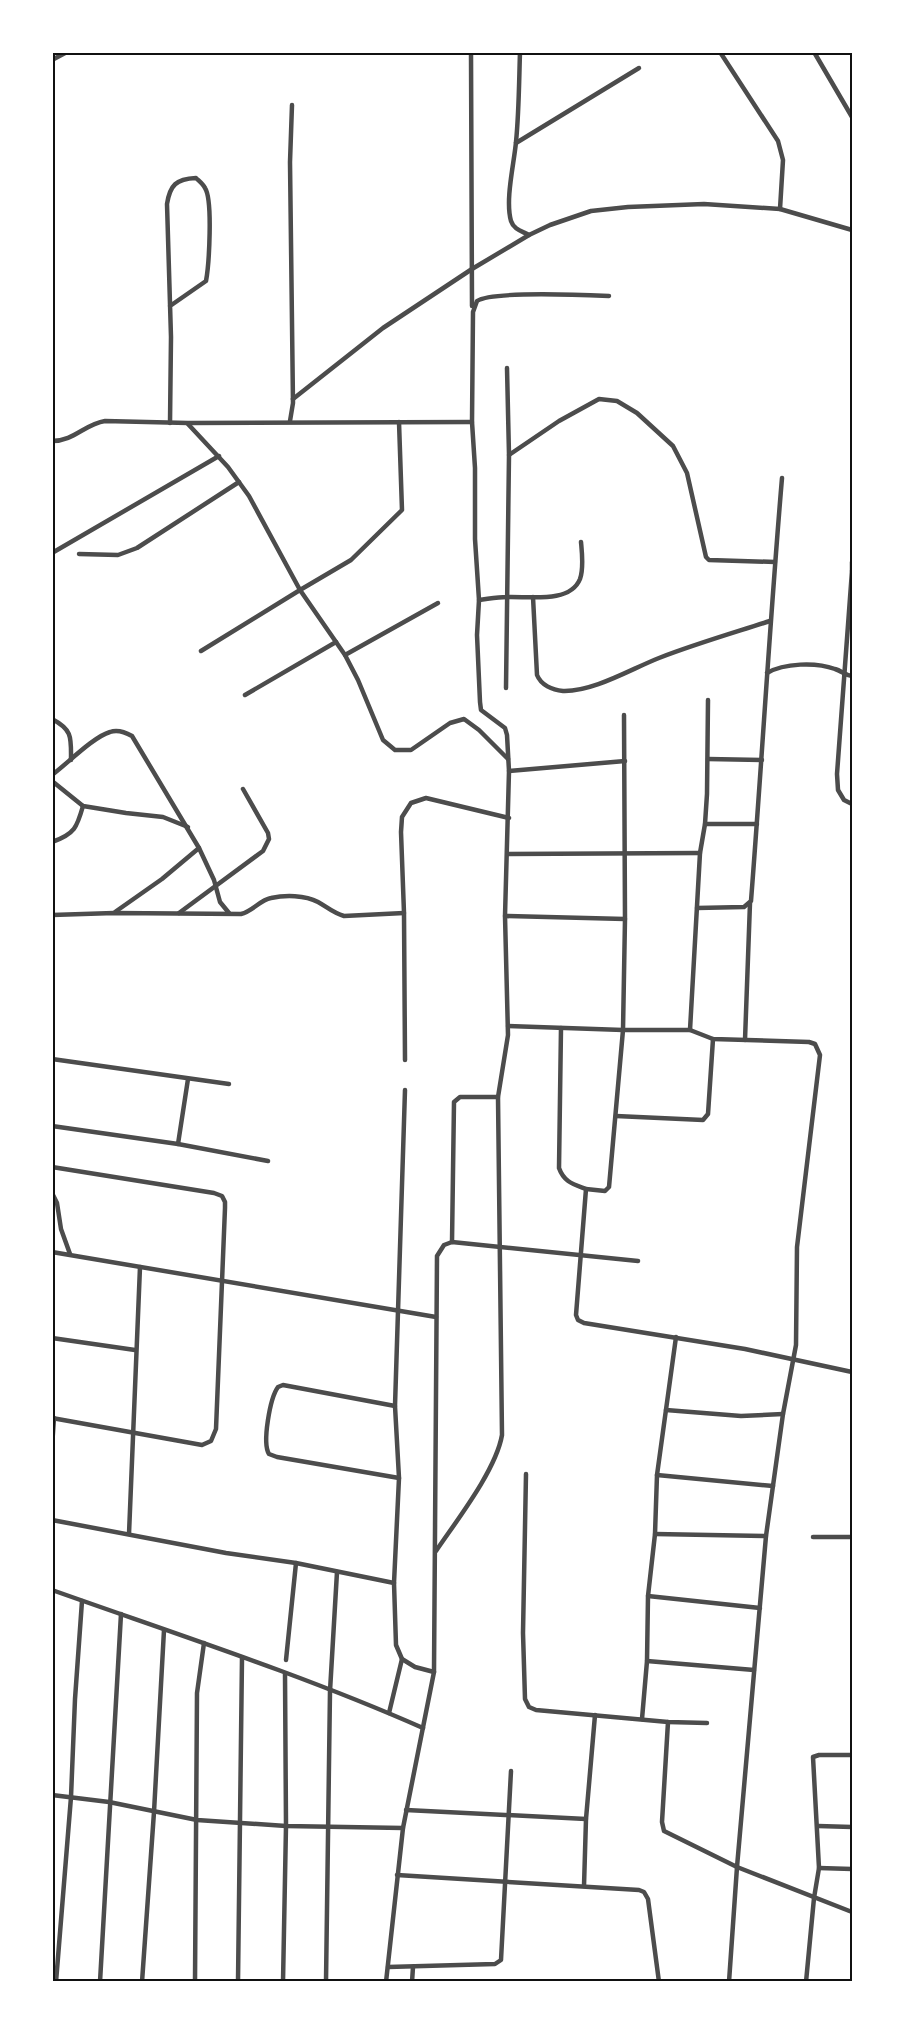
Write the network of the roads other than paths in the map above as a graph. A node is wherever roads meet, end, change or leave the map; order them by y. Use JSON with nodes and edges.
{"nodes":[{"id":1,"x":67,"y":52,"type":"edge"},
{"id":2,"x":471,"y":52,"type":"edge"},
{"id":3,"x":520,"y":52,"type":"edge"},
{"id":4,"x":720,"y":52,"type":"edge"},
{"id":5,"x":814,"y":52,"type":"edge"},
{"id":6,"x":52,"y":60,"type":"edge"},
{"id":7,"x":639,"y":68,"type":"dead end"},
{"id":8,"x":292,"y":105,"type":"dead end"},
{"id":9,"x":852,"y":117,"type":"edge"},
{"id":10,"x":516,"y":143,"type":"junction"},
{"id":11,"x":780,"y":209,"type":"junction"},
{"id":12,"x":852,"y":230,"type":"edge"},
{"id":13,"x":529,"y":235,"type":"junction"},
{"id":14,"x":472,"y":269,"type":"junction"},
{"id":15,"x":609,"y":296,"type":"dead end"},
{"id":16,"x":170,"y":306,"type":"junction"},
{"id":17,"x":472,"y":312,"type":"junction"},
{"id":18,"x":507,"y":368,"type":"dead end"},
{"id":19,"x":293,"y":399,"type":"junction"},
{"id":20,"x":290,"y":421,"type":"junction"},
{"id":21,"x":399,"y":422,"type":"junction"},
{"id":22,"x":472,"y":422,"type":"junction"},
{"id":23,"x":170,"y":423,"type":"junction"},
{"id":24,"x":188,"y":423,"type":"junction"},
{"id":25,"x":52,"y":441,"type":"edge"},
{"id":26,"x":509,"y":455,"type":"junction"},
{"id":27,"x":219,"y":456,"type":"junction"},
{"id":28,"x":782,"y":478,"type":"dead end"},
{"id":29,"x":239,"y":483,"type":"junction"},
{"id":30,"x":581,"y":542,"type":"dead end"},
{"id":31,"x":52,"y":553,"type":"edge"},
{"id":32,"x":79,"y":554,"type":"dead end"},
{"id":33,"x":775,"y":562,"type":"junction"},
{"id":34,"x":852,"y":562,"type":"edge"},
{"id":35,"x":852,"y":571,"type":"edge"},
{"id":36,"x":300,"y":590,"type":"junction"},
{"id":37,"x":508,"y":597,"type":"junction"},
{"id":38,"x":533,"y":597,"type":"junction"},
{"id":39,"x":479,"y":600,"type":"junction"},
{"id":40,"x":438,"y":603,"type":"dead end"},
{"id":41,"x":770,"y":621,"type":"junction"},
{"id":42,"x":336,"y":642,"type":"junction"},
{"id":43,"x":201,"y":651,"type":"dead end"},
{"id":44,"x":345,"y":655,"type":"junction"},
{"id":45,"x":767,"y":673,"type":"junction"},
{"id":46,"x":844,"y":675,"type":"junction"},
{"id":47,"x":852,"y":676,"type":"edge"},
{"id":48,"x":506,"y":688,"type":"dead end"},
{"id":49,"x":244,"y":695,"type":"dead end"},
{"id":50,"x":708,"y":700,"type":"dead end"},
{"id":51,"x":624,"y":715,"type":"dead end"},
{"id":52,"x":52,"y":719,"type":"edge"},
{"id":53,"x":508,"y":759,"type":"junction"},
{"id":54,"x":708,"y":759,"type":"junction"},
{"id":55,"x":71,"y":760,"type":"junction"},
{"id":56,"x":762,"y":760,"type":"junction"},
{"id":57,"x":626,"y":761,"type":"junction"},
{"id":58,"x":509,"y":771,"type":"junction"},
{"id":59,"x":52,"y":775,"type":"edge"},
{"id":60,"x":52,"y":781,"type":"edge"},
{"id":61,"x":243,"y":789,"type":"dead end"},
{"id":62,"x":852,"y":804,"type":"edge"},
{"id":63,"x":83,"y":806,"type":"junction"},
{"id":64,"x":508,"y":818,"type":"junction"},
{"id":65,"x":705,"y":824,"type":"junction"},
{"id":66,"x":757,"y":824,"type":"junction"},
{"id":67,"x":188,"y":827,"type":"junction"},
{"id":68,"x":52,"y":842,"type":"edge"},
{"id":69,"x":199,"y":848,"type":"junction"},
{"id":70,"x":508,"y":854,"type":"junction"},
{"id":71,"x":700,"y":854,"type":"junction"},
{"id":72,"x":625,"y":855,"type":"junction"},
{"id":73,"x":215,"y":887,"type":"junction"},
{"id":74,"x":750,"y":903,"type":"junction"},
{"id":75,"x":697,"y":908,"type":"junction"},
{"id":76,"x":114,"y":913,"type":"junction"},
{"id":77,"x":179,"y":913,"type":"junction"},
{"id":78,"x":404,"y":913,"type":"junction"},
{"id":79,"x":229,"y":914,"type":"junction"},
{"id":80,"x":52,"y":915,"type":"edge"},
{"id":81,"x":505,"y":916,"type":"junction"},
{"id":82,"x":625,"y":920,"type":"junction"},
{"id":83,"x":508,"y":1026,"type":"junction"},
{"id":84,"x":561,"y":1028,"type":"junction"},
{"id":85,"x":623,"y":1030,"type":"junction"},
{"id":86,"x":690,"y":1030,"type":"junction"},
{"id":87,"x":713,"y":1040,"type":"junction"},
{"id":88,"x":745,"y":1040,"type":"junction"},
{"id":89,"x":52,"y":1059,"type":"edge"},
{"id":90,"x":405,"y":1060,"type":"dead end"},
{"id":91,"x":188,"y":1079,"type":"junction"},
{"id":92,"x":229,"y":1084,"type":"dead end"},
{"id":93,"x":405,"y":1090,"type":"dead end"},
{"id":94,"x":498,"y":1097,"type":"junction"},
{"id":95,"x":616,"y":1116,"type":"junction"},
{"id":96,"x":52,"y":1126,"type":"edge"},
{"id":97,"x":178,"y":1144,"type":"junction"},
{"id":98,"x":268,"y":1161,"type":"dead end"},
{"id":99,"x":52,"y":1167,"type":"edge"},
{"id":100,"x":586,"y":1189,"type":"junction"},
{"id":101,"x":52,"y":1193,"type":"edge"},
{"id":102,"x":452,"y":1242,"type":"junction"},
{"id":103,"x":499,"y":1248,"type":"junction"},
{"id":104,"x":52,"y":1252,"type":"edge"},
{"id":105,"x":70,"y":1254,"type":"junction"},
{"id":106,"x":582,"y":1255,"type":"junction"},
{"id":107,"x":638,"y":1261,"type":"dead end"},
{"id":108,"x":140,"y":1267,"type":"junction"},
{"id":109,"x":223,"y":1280,"type":"junction"},
{"id":110,"x":398,"y":1310,"type":"junction"},
{"id":111,"x":436,"y":1317,"type":"junction"},
{"id":112,"x":676,"y":1337,"type":"junction"},
{"id":113,"x":52,"y":1338,"type":"edge"},
{"id":114,"x":135,"y":1350,"type":"junction"},
{"id":115,"x":793,"y":1359,"type":"junction"},
{"id":116,"x":852,"y":1372,"type":"edge"},
{"id":117,"x":395,"y":1406,"type":"junction"},
{"id":118,"x":666,"y":1410,"type":"junction"},
{"id":119,"x":783,"y":1414,"type":"junction"},
{"id":120,"x":53,"y":1418,"type":"edge"},
{"id":121,"x":132,"y":1433,"type":"junction"},
{"id":122,"x":52,"y":1446,"type":"edge"},
{"id":123,"x":526,"y":1474,"type":"dead end"},
{"id":124,"x":657,"y":1475,"type":"junction"},
{"id":125,"x":399,"y":1479,"type":"junction"},
{"id":126,"x":773,"y":1486,"type":"junction"},
{"id":127,"x":52,"y":1520,"type":"edge"},
{"id":128,"x":129,"y":1534,"type":"junction"},
{"id":129,"x":655,"y":1534,"type":"junction"},
{"id":130,"x":766,"y":1536,"type":"junction"},
{"id":131,"x":813,"y":1537,"type":"dead end"},
{"id":132,"x":852,"y":1537,"type":"edge"},
{"id":133,"x":436,"y":1551,"type":"junction"},
{"id":134,"x":296,"y":1563,"type":"junction"},
{"id":135,"x":337,"y":1572,"type":"junction"},
{"id":136,"x":394,"y":1583,"type":"junction"},
{"id":137,"x":52,"y":1590,"type":"edge"},
{"id":138,"x":648,"y":1596,"type":"junction"},
{"id":139,"x":82,"y":1601,"type":"junction"},
{"id":140,"x":760,"y":1608,"type":"junction"},
{"id":141,"x":121,"y":1614,"type":"junction"},
{"id":142,"x":164,"y":1629,"type":"junction"},
{"id":143,"x":204,"y":1643,"type":"junction"},
{"id":144,"x":242,"y":1658,"type":"junction"},
{"id":145,"x":402,"y":1659,"type":"junction"},
{"id":146,"x":286,"y":1660,"type":"dead end"},
{"id":147,"x":647,"y":1661,"type":"junction"},
{"id":148,"x":754,"y":1670,"type":"junction"},
{"id":149,"x":434,"y":1672,"type":"junction"},
{"id":150,"x":285,"y":1674,"type":"junction"},
{"id":151,"x":330,"y":1691,"type":"junction"},
{"id":152,"x":388,"y":1713,"type":"junction"},
{"id":153,"x":595,"y":1715,"type":"junction"},
{"id":154,"x":642,"y":1719,"type":"junction"},
{"id":155,"x":668,"y":1722,"type":"junction"},
{"id":156,"x":707,"y":1723,"type":"dead end"},
{"id":157,"x":423,"y":1728,"type":"junction"},
{"id":158,"x":852,"y":1755,"type":"edge"},
{"id":159,"x":511,"y":1770,"type":"dead end"},
{"id":160,"x":52,"y":1796,"type":"edge"},
{"id":161,"x":71,"y":1797,"type":"junction"},
{"id":162,"x":109,"y":1802,"type":"junction"},
{"id":163,"x":406,"y":1810,"type":"junction"},
{"id":164,"x":154,"y":1812,"type":"junction"},
{"id":165,"x":509,"y":1815,"type":"junction"},
{"id":166,"x":586,"y":1819,"type":"junction"},
{"id":167,"x":197,"y":1820,"type":"junction"},
{"id":168,"x":240,"y":1823,"type":"junction"},
{"id":169,"x":286,"y":1826,"type":"junction"},
{"id":170,"x":818,"y":1826,"type":"junction"},
{"id":171,"x":328,"y":1827,"type":"junction"},
{"id":172,"x":852,"y":1827,"type":"edge"},
{"id":173,"x":403,"y":1828,"type":"junction"},
{"id":174,"x":737,"y":1867,"type":"junction"},
{"id":175,"x":819,"y":1868,"type":"junction"},
{"id":176,"x":852,"y":1869,"type":"edge"},
{"id":177,"x":397,"y":1875,"type":"junction"},
{"id":178,"x":506,"y":1883,"type":"junction"},
{"id":179,"x":584,"y":1886,"type":"junction"},
{"id":180,"x":814,"y":1898,"type":"junction"},
{"id":181,"x":852,"y":1912,"type":"edge"},
{"id":182,"x":388,"y":1967,"type":"junction"},
{"id":183,"x":413,"y":1967,"type":"junction"},
{"id":184,"x":56,"y":1982,"type":"edge"},
{"id":185,"x":99,"y":1982,"type":"edge"},
{"id":186,"x":142,"y":1982,"type":"edge"},
{"id":187,"x":195,"y":1982,"type":"edge"},
{"id":188,"x":238,"y":1982,"type":"edge"},
{"id":189,"x":283,"y":1982,"type":"edge"},
{"id":190,"x":326,"y":1982,"type":"edge"},
{"id":191,"x":386,"y":1982,"type":"edge"},
{"id":192,"x":412,"y":1982,"type":"edge"},
{"id":193,"x":659,"y":1982,"type":"edge"},
{"id":194,"x":729,"y":1982,"type":"edge"},
{"id":195,"x":806,"y":1982,"type":"edge"}],
"edges":[{"from":1,"to":6,"type":"street"},
{"from":2,"to":14,"type":"street"},
{"from":3,"to":10,"type":"street"},
{"from":4,"to":11,"type":"street"},
{"from":5,"to":9,"type":"street"},
{"from":7,"to":10,"type":"street"},
{"from":8,"to":19,"type":"street"},
{"from":10,"to":13,"type":"street"},
{"from":11,"to":12,"type":"street"},
{"from":11,"to":13,"type":"street"},
{"from":13,"to":14,"type":"street"},
{"from":14,"to":17,"type":"street"},
{"from":14,"to":19,"type":"street"},
{"from":15,"to":17,"type":"street"},
{"from":16,"to":16,"type":"street"},
{"from":16,"to":23,"type":"street"},
{"from":17,"to":22,"type":"street"},
{"from":18,"to":26,"type":"street"},
{"from":19,"to":20,"type":"street"},
{"from":20,"to":21,"type":"street"},
{"from":20,"to":24,"type":"street"},
{"from":21,"to":22,"type":"street"},
{"from":21,"to":36,"type":"street"},
{"from":22,"to":39,"type":"street"},
{"from":23,"to":24,"type":"street"},
{"from":23,"to":25,"type":"street"},
{"from":24,"to":27,"type":"street"},
{"from":26,"to":33,"type":"street"},
{"from":26,"to":37,"type":"street"},
{"from":27,"to":29,"type":"street"},
{"from":27,"to":31,"type":"street"},
{"from":28,"to":33,"type":"street"},
{"from":29,"to":32,"type":"street"},
{"from":29,"to":36,"type":"street"},
{"from":30,"to":38,"type":"street"},
{"from":33,"to":41,"type":"street"},
{"from":34,"to":35,"type":"street"},
{"from":35,"to":46,"type":"street"},
{"from":36,"to":42,"type":"street"},
{"from":36,"to":43,"type":"street"},
{"from":37,"to":38,"type":"street"},
{"from":37,"to":39,"type":"street"},
{"from":37,"to":48,"type":"street"},
{"from":38,"to":41,"type":"street"},
{"from":39,"to":53,"type":"street"},
{"from":40,"to":44,"type":"street"},
{"from":41,"to":45,"type":"street"},
{"from":42,"to":44,"type":"street"},
{"from":42,"to":49,"type":"street"},
{"from":44,"to":53,"type":"street"},
{"from":45,"to":46,"type":"street"},
{"from":45,"to":56,"type":"street"},
{"from":46,"to":47,"type":"street"},
{"from":46,"to":62,"type":"street"},
{"from":50,"to":54,"type":"street"},
{"from":51,"to":57,"type":"street"},
{"from":52,"to":55,"type":"street"},
{"from":53,"to":58,"type":"street"},
{"from":54,"to":56,"type":"street"},
{"from":54,"to":65,"type":"street"},
{"from":55,"to":59,"type":"street"},
{"from":55,"to":67,"type":"street"},
{"from":56,"to":66,"type":"street"},
{"from":57,"to":58,"type":"street"},
{"from":57,"to":72,"type":"street"},
{"from":58,"to":64,"type":"street"},
{"from":60,"to":63,"type":"street"},
{"from":61,"to":73,"type":"street"},
{"from":63,"to":67,"type":"street"},
{"from":63,"to":68,"type":"street"},
{"from":64,"to":70,"type":"street"},
{"from":64,"to":78,"type":"street"},
{"from":65,"to":66,"type":"street"},
{"from":65,"to":71,"type":"street"},
{"from":66,"to":74,"type":"street"},
{"from":67,"to":69,"type":"street"},
{"from":69,"to":73,"type":"street"},
{"from":69,"to":76,"type":"street"},
{"from":70,"to":72,"type":"street"},
{"from":70,"to":81,"type":"street"},
{"from":71,"to":72,"type":"street"},
{"from":71,"to":75,"type":"street"},
{"from":72,"to":82,"type":"street"},
{"from":73,"to":77,"type":"street"},
{"from":73,"to":79,"type":"street"},
{"from":74,"to":75,"type":"street"},
{"from":74,"to":88,"type":"street"},
{"from":75,"to":86,"type":"street"},
{"from":76,"to":77,"type":"street"},
{"from":76,"to":80,"type":"street"},
{"from":77,"to":79,"type":"street"},
{"from":78,"to":79,"type":"street"},
{"from":78,"to":90,"type":"street"},
{"from":81,"to":82,"type":"street"},
{"from":81,"to":83,"type":"street"},
{"from":82,"to":85,"type":"street"},
{"from":83,"to":84,"type":"street"},
{"from":83,"to":94,"type":"street"},
{"from":84,"to":85,"type":"street"},
{"from":84,"to":100,"type":"street"},
{"from":85,"to":86,"type":"street"},
{"from":85,"to":95,"type":"street"},
{"from":86,"to":87,"type":"street"},
{"from":87,"to":88,"type":"street"},
{"from":87,"to":95,"type":"street"},
{"from":88,"to":115,"type":"street"},
{"from":89,"to":91,"type":"street"},
{"from":91,"to":92,"type":"street"},
{"from":91,"to":97,"type":"street"},
{"from":93,"to":110,"type":"street"},
{"from":94,"to":102,"type":"street"},
{"from":94,"to":103,"type":"street"},
{"from":95,"to":100,"type":"street"},
{"from":96,"to":97,"type":"street"},
{"from":97,"to":98,"type":"street"},
{"from":99,"to":109,"type":"street"},
{"from":100,"to":106,"type":"street"},
{"from":101,"to":105,"type":"street"},
{"from":102,"to":103,"type":"street"},
{"from":102,"to":111,"type":"street"},
{"from":103,"to":106,"type":"street"},
{"from":103,"to":133,"type":"street"},
{"from":104,"to":105,"type":"street"},
{"from":105,"to":108,"type":"street"},
{"from":106,"to":107,"type":"street"},
{"from":106,"to":112,"type":"street"},
{"from":108,"to":109,"type":"street"},
{"from":108,"to":114,"type":"street"},
{"from":109,"to":110,"type":"street"},
{"from":109,"to":121,"type":"street"},
{"from":110,"to":111,"type":"street"},
{"from":110,"to":117,"type":"street"},
{"from":111,"to":133,"type":"street"},
{"from":112,"to":115,"type":"street"},
{"from":112,"to":118,"type":"street"},
{"from":113,"to":114,"type":"street"},
{"from":114,"to":121,"type":"street"},
{"from":115,"to":116,"type":"street"},
{"from":115,"to":119,"type":"street"},
{"from":117,"to":125,"type":"street"},
{"from":117,"to":125,"type":"street"},
{"from":118,"to":119,"type":"street"},
{"from":118,"to":124,"type":"street"},
{"from":119,"to":126,"type":"street"},
{"from":120,"to":121,"type":"street"},
{"from":120,"to":122,"type":"street"},
{"from":121,"to":128,"type":"street"},
{"from":123,"to":153,"type":"street"},
{"from":124,"to":126,"type":"street"},
{"from":124,"to":129,"type":"street"},
{"from":125,"to":136,"type":"street"},
{"from":126,"to":130,"type":"street"},
{"from":127,"to":128,"type":"street"},
{"from":128,"to":134,"type":"street"},
{"from":129,"to":130,"type":"street"},
{"from":129,"to":138,"type":"street"},
{"from":130,"to":140,"type":"street"},
{"from":131,"to":132,"type":"street"},
{"from":133,"to":149,"type":"street"},
{"from":134,"to":135,"type":"street"},
{"from":134,"to":146,"type":"street"},
{"from":135,"to":136,"type":"street"},
{"from":135,"to":151,"type":"street"},
{"from":136,"to":145,"type":"street"},
{"from":137,"to":139,"type":"street"},
{"from":138,"to":140,"type":"street"},
{"from":138,"to":147,"type":"street"},
{"from":139,"to":141,"type":"street"},
{"from":139,"to":161,"type":"street"},
{"from":140,"to":148,"type":"street"},
{"from":141,"to":142,"type":"street"},
{"from":141,"to":162,"type":"street"},
{"from":142,"to":143,"type":"street"},
{"from":142,"to":164,"type":"street"},
{"from":143,"to":144,"type":"street"},
{"from":143,"to":167,"type":"street"},
{"from":144,"to":150,"type":"street"},
{"from":144,"to":168,"type":"street"},
{"from":145,"to":149,"type":"street"},
{"from":145,"to":152,"type":"street"},
{"from":147,"to":148,"type":"street"},
{"from":147,"to":154,"type":"street"},
{"from":148,"to":174,"type":"street"},
{"from":149,"to":157,"type":"street"},
{"from":150,"to":151,"type":"street"},
{"from":150,"to":169,"type":"street"},
{"from":151,"to":152,"type":"street"},
{"from":151,"to":171,"type":"street"},
{"from":152,"to":157,"type":"street"},
{"from":153,"to":154,"type":"street"},
{"from":153,"to":166,"type":"street"},
{"from":154,"to":155,"type":"street"},
{"from":155,"to":156,"type":"street"},
{"from":155,"to":174,"type":"street"},
{"from":157,"to":163,"type":"street"},
{"from":158,"to":170,"type":"street"},
{"from":159,"to":165,"type":"street"},
{"from":160,"to":161,"type":"street"},
{"from":161,"to":162,"type":"street"},
{"from":161,"to":184,"type":"street"},
{"from":162,"to":164,"type":"street"},
{"from":162,"to":185,"type":"street"},
{"from":163,"to":165,"type":"street"},
{"from":163,"to":173,"type":"street"},
{"from":164,"to":167,"type":"street"},
{"from":164,"to":186,"type":"street"},
{"from":165,"to":166,"type":"street"},
{"from":165,"to":178,"type":"street"},
{"from":166,"to":179,"type":"street"},
{"from":167,"to":168,"type":"street"},
{"from":167,"to":187,"type":"street"},
{"from":168,"to":169,"type":"street"},
{"from":168,"to":188,"type":"street"},
{"from":169,"to":171,"type":"street"},
{"from":169,"to":189,"type":"street"},
{"from":170,"to":172,"type":"street"},
{"from":170,"to":175,"type":"street"},
{"from":171,"to":173,"type":"street"},
{"from":171,"to":190,"type":"street"},
{"from":173,"to":177,"type":"street"},
{"from":174,"to":180,"type":"street"},
{"from":174,"to":194,"type":"street"},
{"from":175,"to":176,"type":"street"},
{"from":175,"to":180,"type":"street"},
{"from":177,"to":178,"type":"street"},
{"from":177,"to":182,"type":"street"},
{"from":178,"to":179,"type":"street"},
{"from":178,"to":183,"type":"street"},
{"from":179,"to":193,"type":"street"},
{"from":180,"to":181,"type":"street"},
{"from":180,"to":195,"type":"street"},
{"from":182,"to":183,"type":"street"},
{"from":182,"to":191,"type":"street"},
{"from":183,"to":192,"type":"street"}]}
